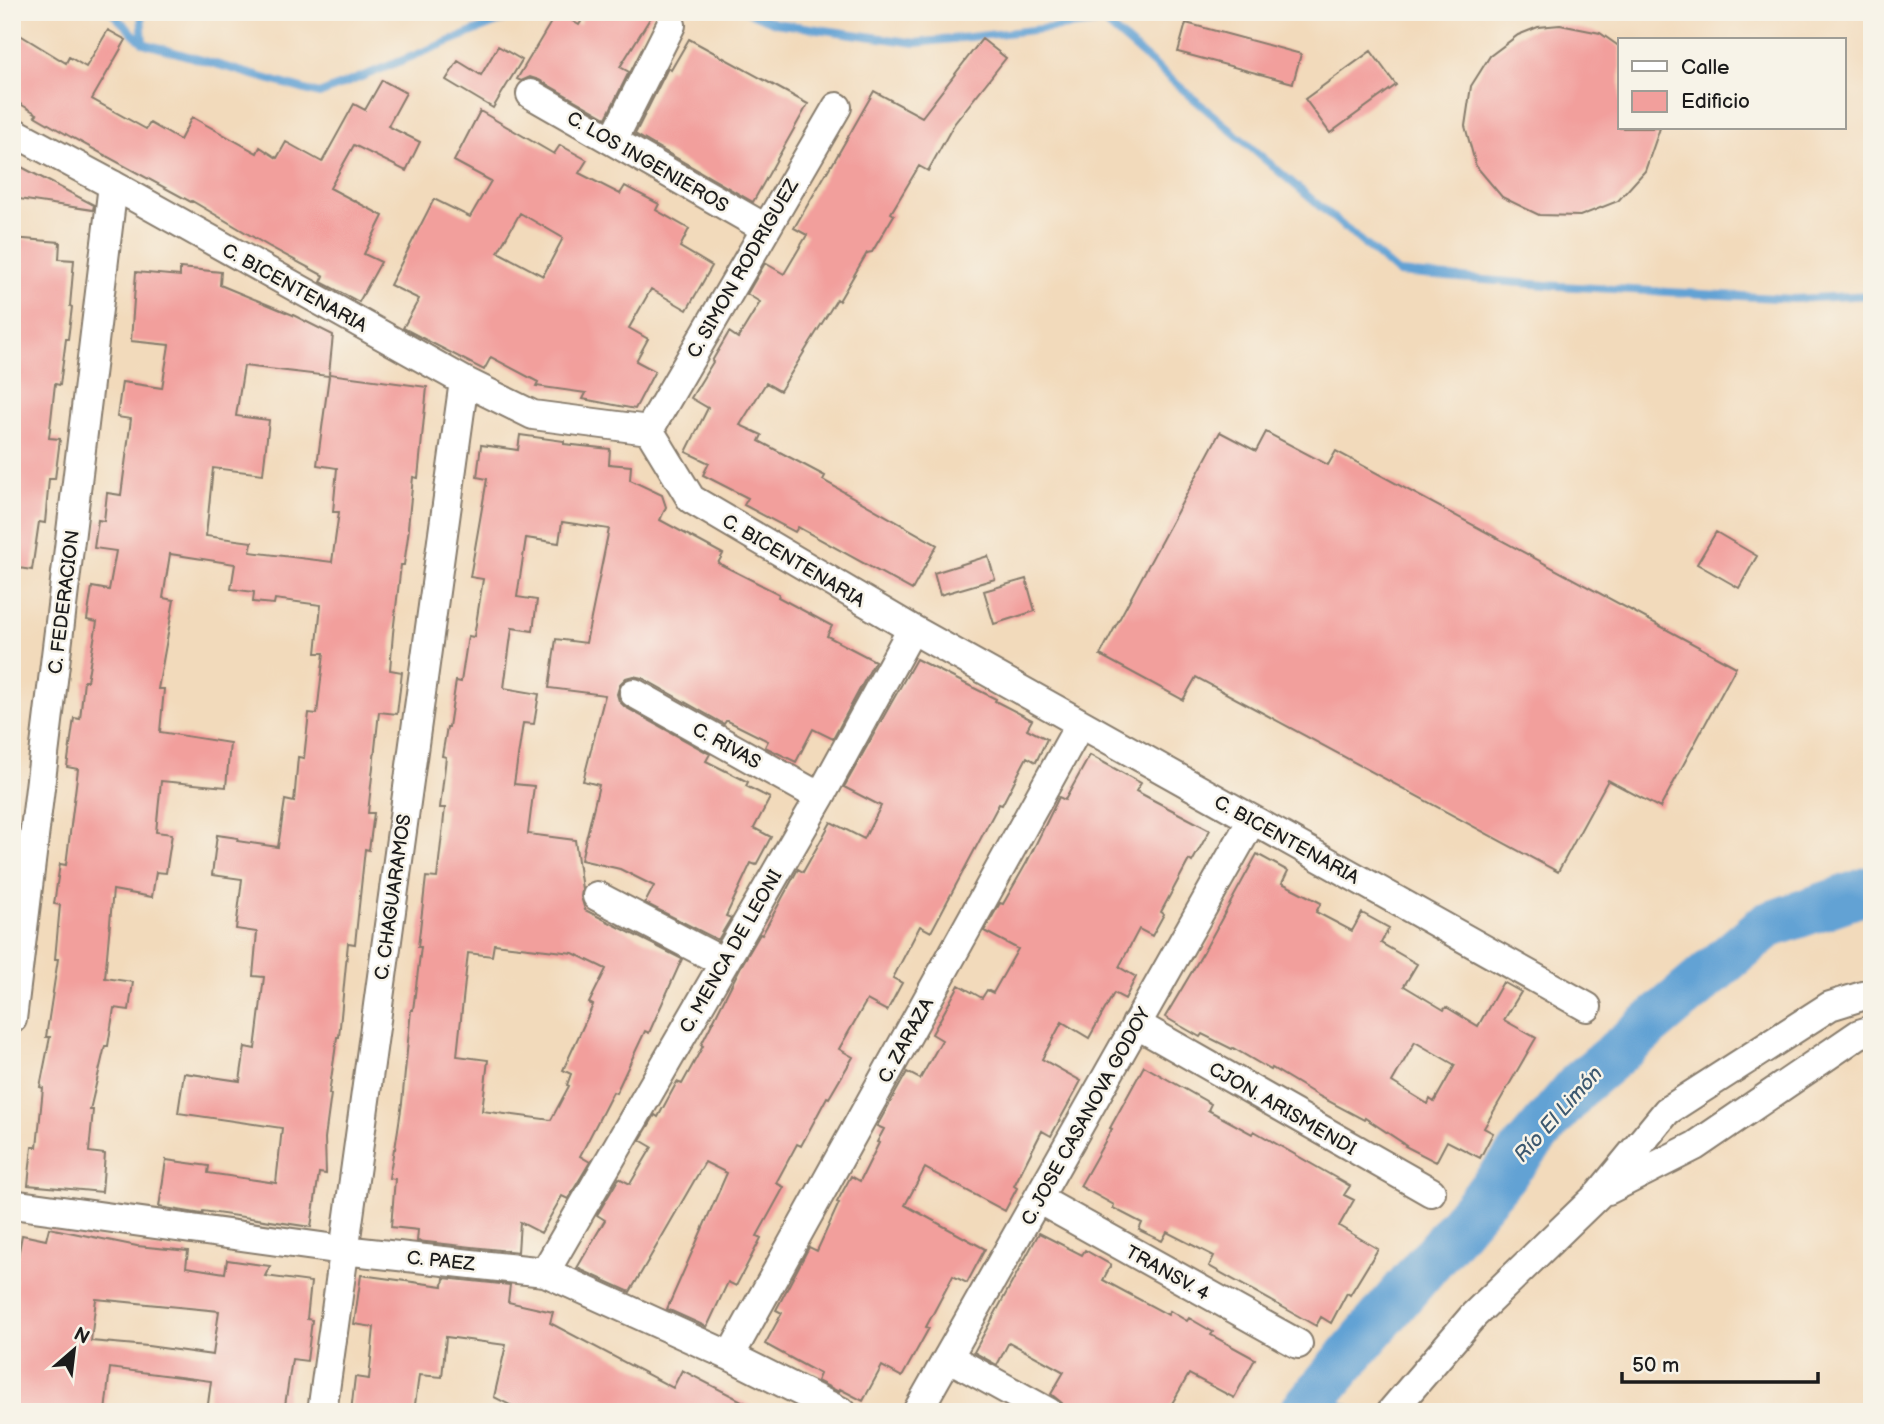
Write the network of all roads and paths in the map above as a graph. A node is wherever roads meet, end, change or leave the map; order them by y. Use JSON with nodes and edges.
{"nodes":[{"id":1,"x":671,"y":25,"type":"dead end"},
{"id":2,"x":531,"y":94,"type":"dead end"},
{"id":3,"x":836,"y":107,"type":"dead end"},
{"id":4,"x":12,"y":131,"type":"edge"},
{"id":5,"x":613,"y":140,"type":"junction"},
{"id":6,"x":113,"y":185,"type":"junction"},
{"id":7,"x":765,"y":228,"type":"junction"},
{"id":8,"x":464,"y":382,"type":"junction"},
{"id":9,"x":649,"y":430,"type":"junction"},
{"id":10,"x":912,"y":629,"type":"junction"},
{"id":11,"x":634,"y":693,"type":"dead end"},
{"id":12,"x":1080,"y":724,"type":"junction"},
{"id":13,"x":820,"y":797,"type":"junction"},
{"id":14,"x":1252,"y":820,"type":"junction"},
{"id":15,"x":597,"y":895,"type":"dead end"},
{"id":16,"x":723,"y":962,"type":"junction"},
{"id":17,"x":1872,"y":993,"type":"edge"},
{"id":18,"x":1587,"y":1007,"type":"dead end"},
{"id":19,"x":12,"y":1019,"type":"edge"},
{"id":20,"x":1136,"y":1024,"type":"junction"},
{"id":21,"x":1872,"y":1030,"type":"edge"},
{"id":22,"x":1431,"y":1192,"type":"dead end"},
{"id":23,"x":1599,"y":1194,"type":"junction"},
{"id":24,"x":1038,"y":1199,"type":"junction"},
{"id":25,"x":12,"y":1204,"type":"edge"},
{"id":26,"x":343,"y":1250,"type":"junction"},
{"id":27,"x":545,"y":1272,"type":"junction"},
{"id":28,"x":1298,"y":1344,"type":"dead end"},
{"id":29,"x":730,"y":1356,"type":"junction"},
{"id":30,"x":948,"y":1357,"type":"junction"},
{"id":31,"x":322,"y":1412,"type":"edge"},
{"id":32,"x":842,"y":1412,"type":"edge"},
{"id":33,"x":917,"y":1412,"type":"edge"},
{"id":34,"x":1048,"y":1412,"type":"edge"},
{"id":35,"x":1391,"y":1412,"type":"edge"}],
"edges":[{"from":1,"to":5,"type":"street"},
{"from":2,"to":5,"type":"street","name":"C. LOS INGENIEROS"},
{"from":3,"to":7,"type":"street","name":"C. SIMON RODRIGUEZ"},
{"from":4,"to":6,"type":"street","name":"C. BICENTENARIA"},
{"from":5,"to":7,"type":"street","name":"C. LOS INGENIEROS"},
{"from":6,"to":8,"type":"street","name":"C. BICENTENARIA"},
{"from":6,"to":19,"type":"street","name":"C. FEDERACION"},
{"from":7,"to":9,"type":"street","name":"C. SIMON RODRIGUEZ"},
{"from":8,"to":9,"type":"street","name":"C. BICENTENARIA"},
{"from":8,"to":26,"type":"street","name":"C. CHAGUARAMOS"},
{"from":9,"to":10,"type":"street","name":"C. BICENTENARIA"},
{"from":10,"to":12,"type":"street","name":"C. BICENTENARIA"},
{"from":10,"to":13,"type":"street","name":"C. MENCA DE LEONI"},
{"from":11,"to":13,"type":"street","name":"C. RIVAS"},
{"from":12,"to":14,"type":"street","name":"C. BICENTENARIA"},
{"from":12,"to":29,"type":"street","name":"C. ZARAZA"},
{"from":13,"to":16,"type":"street","name":"C. MENCA DE LEONI"},
{"from":14,"to":18,"type":"street","name":"C. BICENTENARIA"},
{"from":14,"to":20,"type":"street","name":"C. JOSE CASANOVA GODOY"},
{"from":15,"to":16,"type":"street"},
{"from":16,"to":27,"type":"street","name":"C. MENCA DE LEONI"},
{"from":17,"to":23,"type":"street"},
{"from":20,"to":22,"type":"street","name":"CJON. ARISMENDI"},
{"from":20,"to":24,"type":"street","name":"C. JOSE CASANOVA GODOY"},
{"from":21,"to":23,"type":"street"},
{"from":23,"to":35,"type":"street"},
{"from":24,"to":28,"type":"street","name":"TRANSV. 4"},
{"from":24,"to":30,"type":"street","name":"C. JOSE CASANOVA GODOY"},
{"from":25,"to":26,"type":"street","name":"C. PAEZ"},
{"from":26,"to":27,"type":"street","name":"C. PAEZ"},
{"from":26,"to":31,"type":"street","name":"C. CHAGUARAMOS"},
{"from":27,"to":29,"type":"street","name":"C. PAEZ"},
{"from":29,"to":32,"type":"street","name":"C. PAEZ"},
{"from":30,"to":33,"type":"street","name":"C. JOSE CASANOVA GODOY"},
{"from":30,"to":34,"type":"street"}]}
